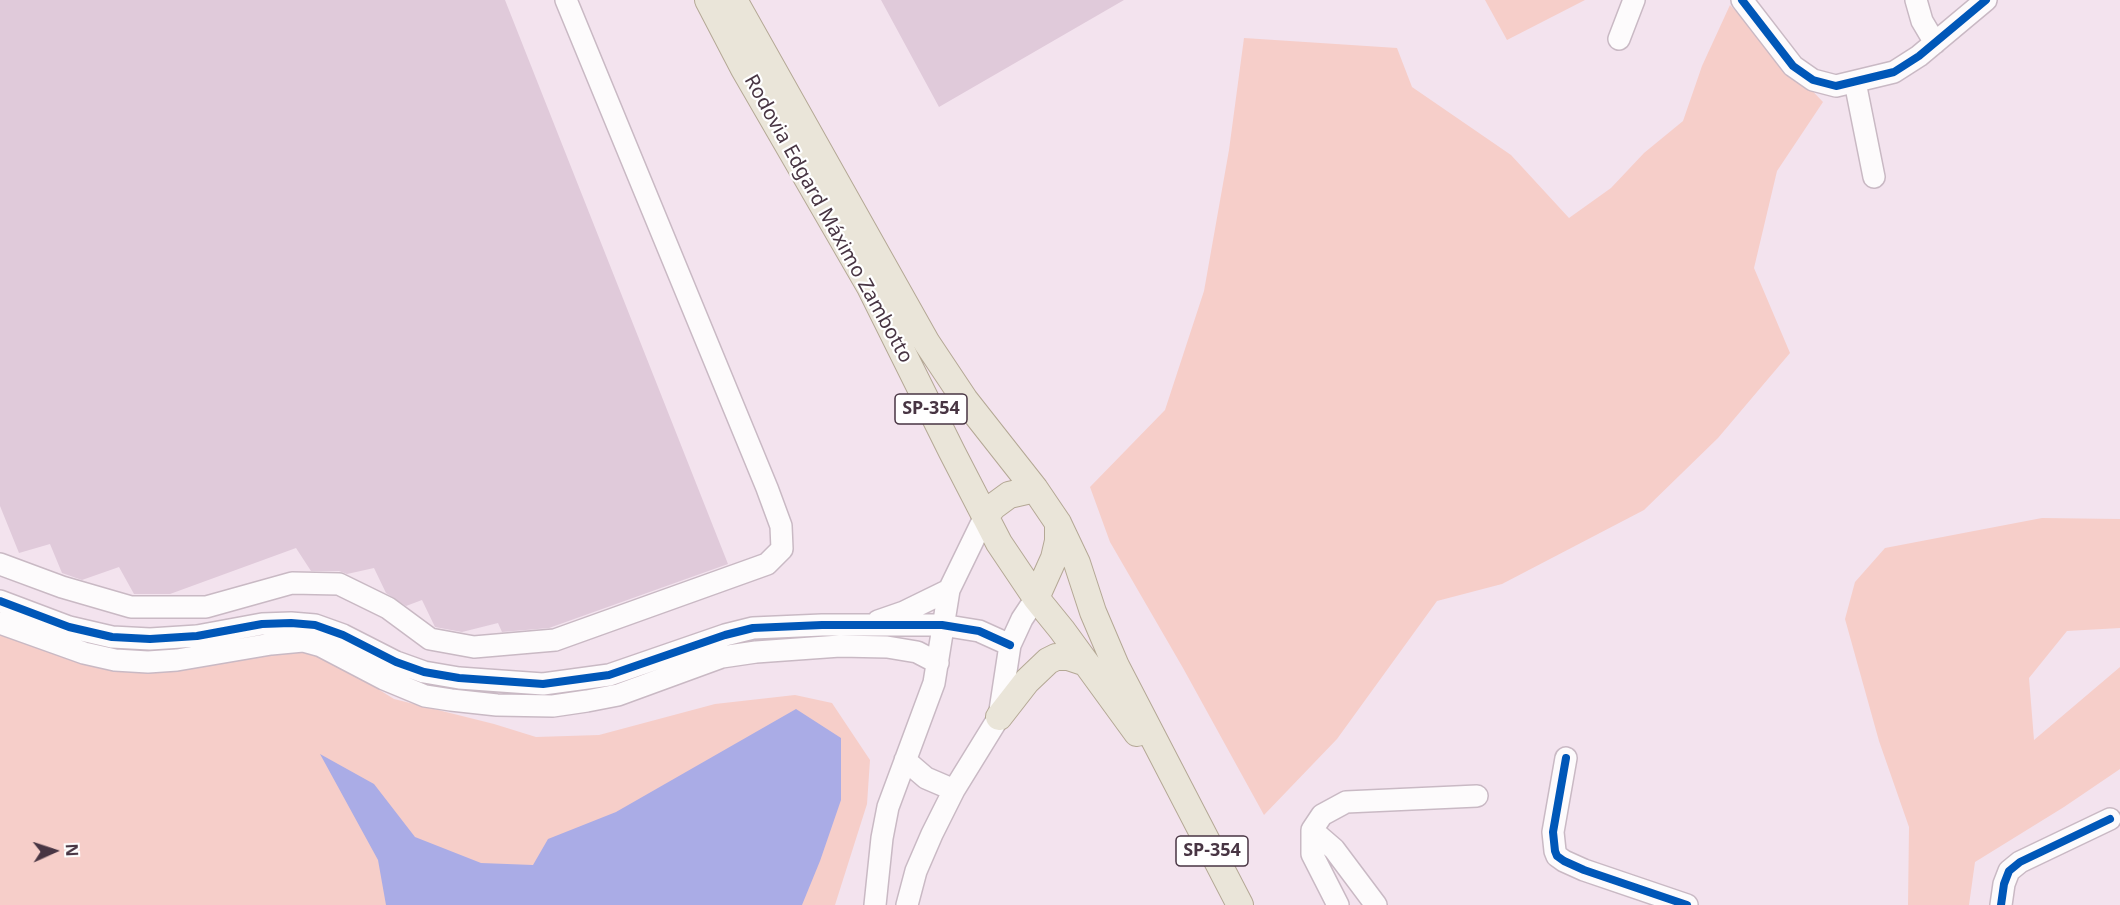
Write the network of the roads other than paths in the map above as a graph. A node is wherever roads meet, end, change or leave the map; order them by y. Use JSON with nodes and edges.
{"nodes":[{"id":1,"x":566,"y":0,"type":"edge"},
{"id":2,"x":708,"y":0,"type":"edge"},
{"id":3,"x":734,"y":0,"type":"edge"},
{"id":4,"x":1634,"y":0,"type":"edge"},
{"id":5,"x":1742,"y":0,"type":"edge"},
{"id":6,"x":1916,"y":0,"type":"edge"},
{"id":7,"x":1986,"y":0,"type":"edge"},
{"id":8,"x":1619,"y":39,"type":"dead end"},
{"id":9,"x":1935,"y":43,"type":"junction"},
{"id":10,"x":1855,"y":82,"type":"junction"},
{"id":11,"x":1874,"y":177,"type":"dead end"},
{"id":12,"x":1035,"y":489,"type":"junction"},
{"id":13,"x":985,"y":516,"type":"junction"},
{"id":14,"x":1058,"y":523,"type":"junction"},
{"id":15,"x":0,"y":564,"type":"edge"},
{"id":16,"x":949,"y":590,"type":"junction"},
{"id":17,"x":1036,"y":598,"type":"junction"},
{"id":18,"x":0,"y":601,"type":"edge"},
{"id":19,"x":0,"y":623,"type":"edge"},
{"id":20,"x":942,"y":625,"type":"junction"},
{"id":21,"x":858,"y":627,"type":"junction"},
{"id":22,"x":1010,"y":645,"type":"junction"},
{"id":23,"x":938,"y":663,"type":"junction"},
{"id":24,"x":1086,"y":663,"type":"junction"},
{"id":25,"x":999,"y":717,"type":"junction"},
{"id":26,"x":1566,"y":758,"type":"dead end"},
{"id":27,"x":905,"y":760,"type":"junction"},
{"id":28,"x":954,"y":790,"type":"junction"},
{"id":29,"x":1477,"y":796,"type":"dead end"},
{"id":30,"x":1184,"y":798,"type":"junction"},
{"id":31,"x":2110,"y":819,"type":"dead end"},
{"id":32,"x":1312,"y":830,"type":"junction"},
{"id":33,"x":875,"y":905,"type":"edge"},
{"id":34,"x":907,"y":905,"type":"edge"},
{"id":35,"x":1240,"y":905,"type":"edge"},
{"id":36,"x":1338,"y":905,"type":"edge"},
{"id":37,"x":1376,"y":905,"type":"edge"},
{"id":38,"x":1687,"y":905,"type":"edge"},
{"id":39,"x":2001,"y":905,"type":"edge"}],
"edges":[{"from":1,"to":15,"type":"street"},
{"from":2,"to":13,"type":"main road","name":"Rodovia Edgard Máximo Zambotto","number":"SP-354"},
{"from":3,"to":12,"type":"main road","name":"Rodovia Edgard Máximo Zambotto","number":"SP-354"},
{"from":4,"to":8,"type":"street"},
{"from":5,"to":10,"type":"street"},
{"from":6,"to":9,"type":"street"},
{"from":7,"to":9,"type":"street"},
{"from":9,"to":10,"type":"street"},
{"from":10,"to":11,"type":"street"},
{"from":12,"to":13,"type":"main road"},
{"from":12,"to":14,"type":"main road","name":"Rodovia Edgard Máximo Zambotto","number":"SP-354"},
{"from":13,"to":16,"type":"street"},
{"from":13,"to":17,"type":"main road","name":"Rodovia Edgard Máximo Zambotto","number":"SP-354"},
{"from":14,"to":17,"type":"main road"},
{"from":14,"to":30,"type":"main road","name":"Rodovia Edgard Máximo Zambotto","number":"SP-354"},
{"from":16,"to":20,"type":"street"},
{"from":16,"to":21,"type":"street"},
{"from":17,"to":22,"type":"street"},
{"from":17,"to":24,"type":"main road","name":"Rodovia Edgard Máximo Zambotto","number":"SP-354"},
{"from":18,"to":21,"type":"street"},
{"from":19,"to":23,"type":"street"},
{"from":20,"to":21,"type":"street"},
{"from":20,"to":22,"type":"street"},
{"from":20,"to":23,"type":"street"},
{"from":22,"to":25,"type":"street"},
{"from":23,"to":27,"type":"street"},
{"from":24,"to":25,"type":"main road"},
{"from":24,"to":30,"type":"main road","name":"Rodovia Edgard Máximo Zambotto","number":"SP-354"},
{"from":25,"to":28,"type":"street"},
{"from":26,"to":38,"type":"street"},
{"from":27,"to":28,"type":"street"},
{"from":27,"to":33,"type":"street"},
{"from":28,"to":34,"type":"street"},
{"from":29,"to":32,"type":"street"},
{"from":30,"to":35,"type":"main road","name":"Rodovia Edgard Máximo Zambotto","number":"SP-354"},
{"from":31,"to":39,"type":"street"},
{"from":32,"to":36,"type":"street"},
{"from":32,"to":37,"type":"street"}]}
